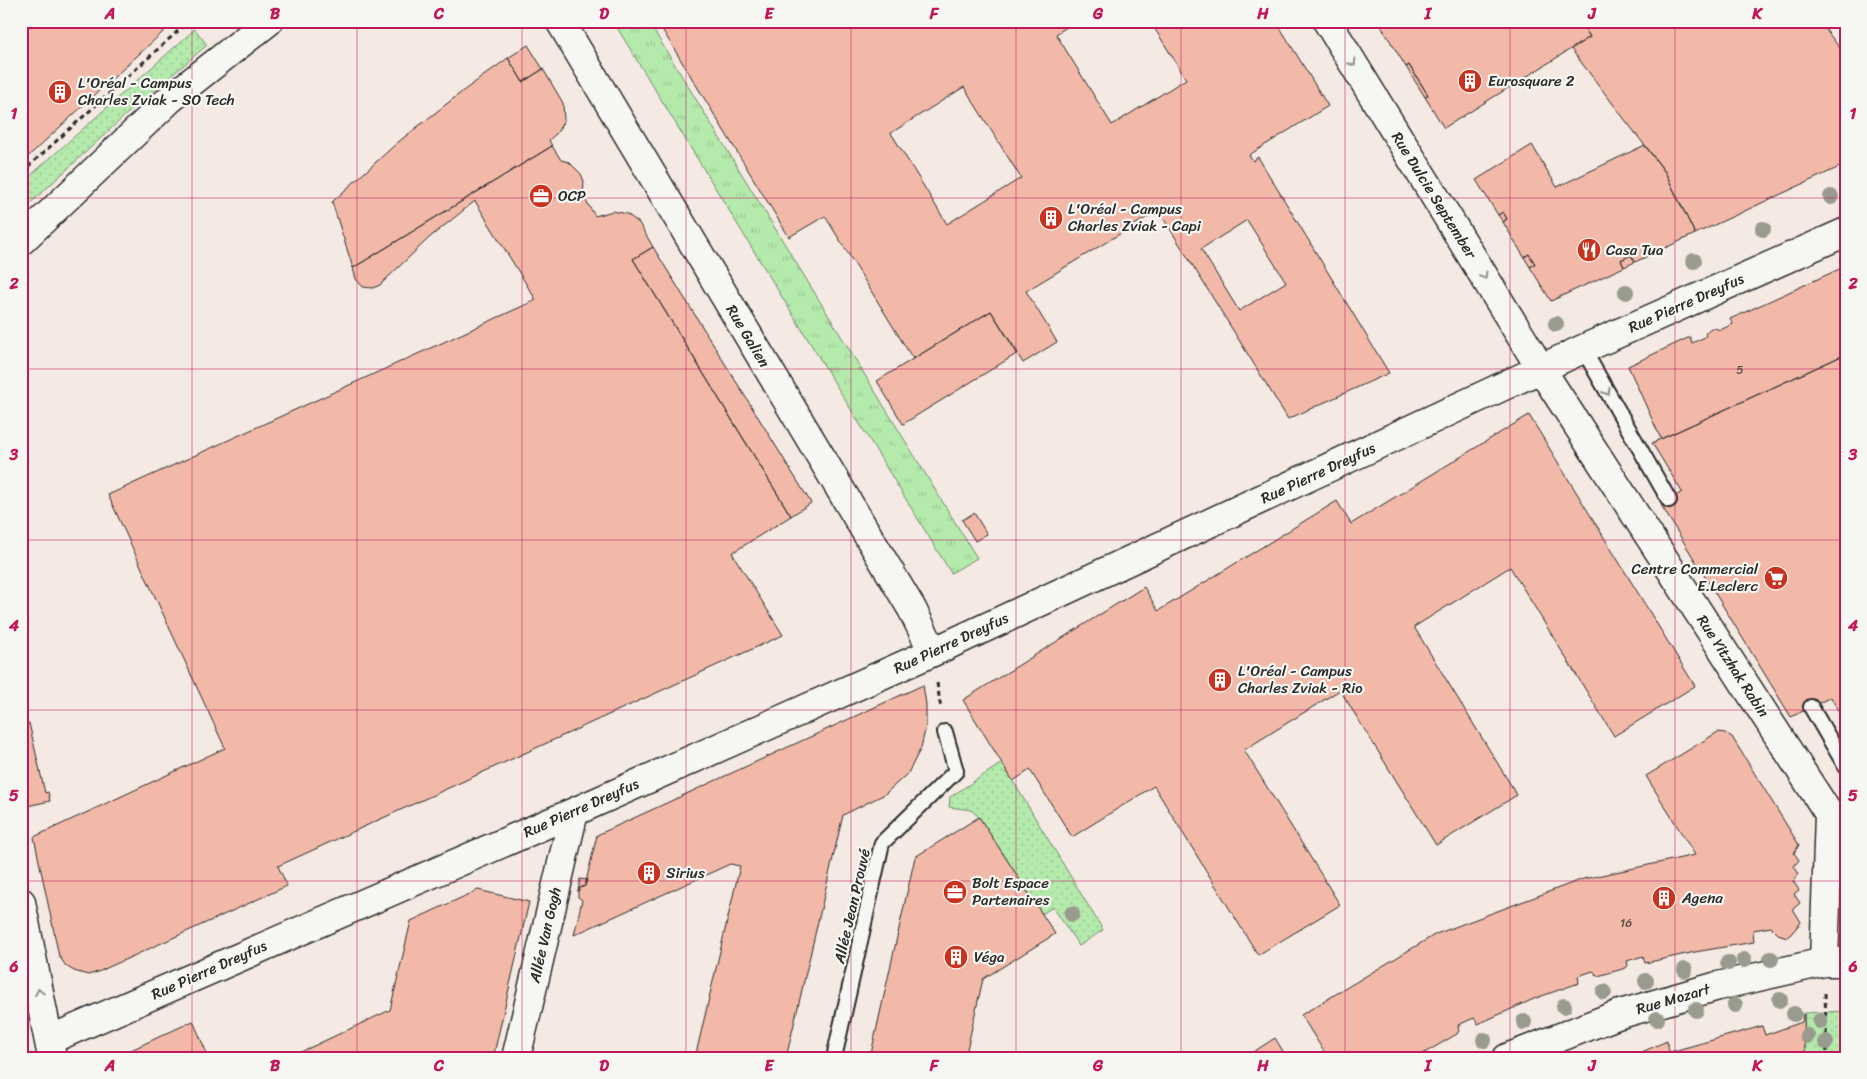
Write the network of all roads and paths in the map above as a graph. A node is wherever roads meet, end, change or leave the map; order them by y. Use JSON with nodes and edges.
{"nodes":[{"id":1,"x":189,"y":21,"type":"edge"},
{"id":2,"x":269,"y":21,"type":"edge"},
{"id":3,"x":560,"y":21,"type":"edge"},
{"id":4,"x":1328,"y":21,"type":"edge"},
{"id":5,"x":21,"y":173,"type":"edge"},
{"id":6,"x":1846,"y":232,"type":"edge"},
{"id":7,"x":21,"y":241,"type":"edge"},
{"id":8,"x":1583,"y":349,"type":"junction"},
{"id":9,"x":1541,"y":369,"type":"junction"},
{"id":10,"x":1669,"y":500,"type":"dead end"},
{"id":11,"x":933,"y":652,"type":"junction"},
{"id":12,"x":1811,"y":707,"type":"dead end"},
{"id":13,"x":945,"y":732,"type":"joint"},
{"id":14,"x":1846,"y":767,"type":"edge"},
{"id":15,"x":574,"y":812,"type":"junction"},
{"id":16,"x":21,"y":902,"type":"edge"},
{"id":17,"x":1835,"y":962,"type":"edge"},
{"id":18,"x":50,"y":1049,"type":"edge"},
{"id":19,"x":516,"y":1058,"type":"edge"},
{"id":20,"x":834,"y":1058,"type":"edge"},
{"id":21,"x":1507,"y":1058,"type":"edge"},
{"id":22,"x":1827,"y":1058,"type":"edge"}],
"edges":[{"from":1,"to":5,"type":"path"},
{"from":2,"to":7,"type":"street"},
{"from":3,"to":11,"type":"street","name":"Rue Galien"},
{"from":4,"to":9,"type":"street","name":"Rue Dulcie September","one_way":true},
{"from":6,"to":8,"type":"street","name":"Rue Pierre Dreyfus"},
{"from":8,"to":9,"type":"street","name":"Rue Pierre Dreyfus"},
{"from":8,"to":10,"type":"lane","one_way":true},
{"from":9,"to":11,"type":"street","name":"Rue Pierre Dreyfus"},
{"from":9,"to":17,"type":"street","name":"Rue Yitzhak Rabin"},
{"from":11,"to":13,"type":"path"},
{"from":11,"to":15,"type":"street","name":"Rue Pierre Dreyfus"},
{"from":12,"to":14,"type":"lane"},
{"from":13,"to":20,"type":"lane","name":"Allée Jean Prouvé"},
{"from":15,"to":18,"type":"street","name":"Rue Pierre Dreyfus"},
{"from":15,"to":19,"type":"street","name":"Allée Van Gogh"},
{"from":18,"to":16,"type":"street","one_way":true},
{"from":17,"to":21,"type":"street","name":"Rue Mozart"},
{"from":17,"to":22,"type":"path"}]}
